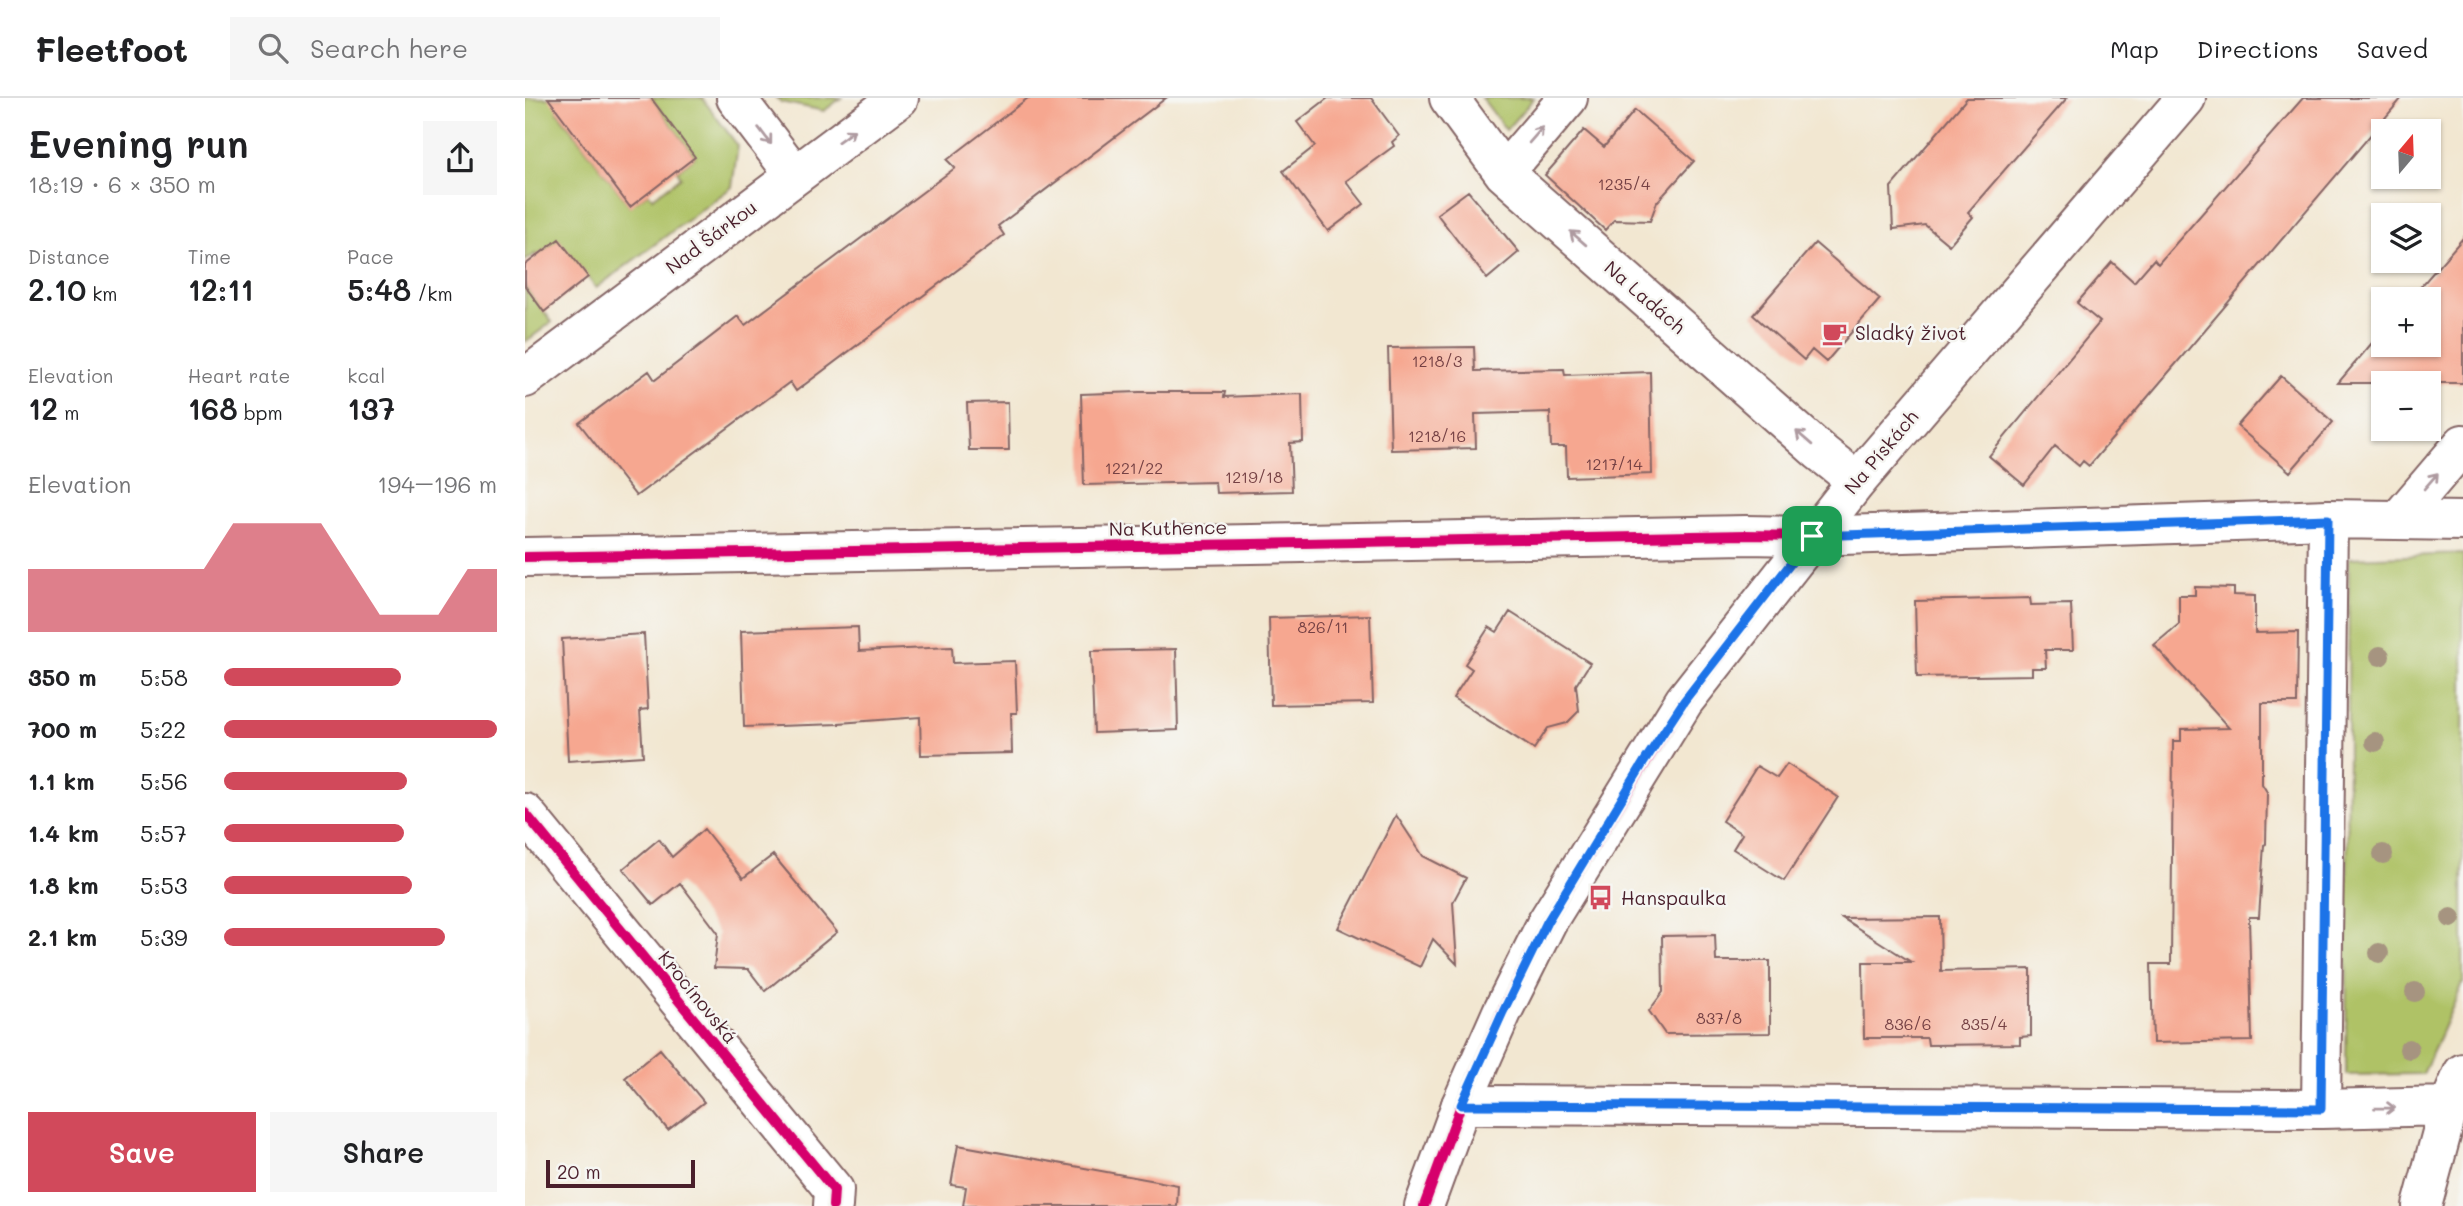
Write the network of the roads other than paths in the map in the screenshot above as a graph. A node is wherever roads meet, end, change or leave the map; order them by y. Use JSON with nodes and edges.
{"nodes":[{"id":1,"x":736,"y":98,"type":"edge"},
{"id":2,"x":899,"y":98,"type":"edge"},
{"id":3,"x":1448,"y":98,"type":"edge"},
{"id":4,"x":1568,"y":98,"type":"edge"},
{"id":5,"x":2186,"y":98,"type":"edge"},
{"id":6,"x":1504,"y":173,"type":"junction"},
{"id":7,"x":794,"y":174,"type":"junction"},
{"id":8,"x":525,"y":378,"type":"edge"},
{"id":9,"x":2463,"y":444,"type":"edge"},
{"id":10,"x":1857,"y":481,"type":"junction"},
{"id":11,"x":2399,"y":518,"type":"junction"},
{"id":12,"x":2328,"y":519,"type":"junction"},
{"id":13,"x":2463,"y":521,"type":"edge"},
{"id":14,"x":1812,"y":536,"type":"junction"},
{"id":15,"x":525,"y":557,"type":"edge"},
{"id":16,"x":525,"y":813,"type":"edge"},
{"id":17,"x":2456,"y":1090,"type":"edge"},
{"id":18,"x":1461,"y":1105,"type":"junction"},
{"id":19,"x":2321,"y":1109,"type":"junction"},
{"id":20,"x":833,"y":1206,"type":"edge"},
{"id":21,"x":1424,"y":1206,"type":"edge"},
{"id":22,"x":2422,"y":1206,"type":"edge"}],
"edges":[{"from":1,"to":7,"type":"street","one_way":true},
{"from":7,"to":2,"type":"street","name":"Nad Šárkou","one_way":true},
{"from":3,"to":6,"type":"street","name":"Na Ladách"},
{"from":6,"to":4,"type":"street","one_way":true},
{"from":5,"to":10,"type":"street","name":"Na Pískách"},
{"from":10,"to":6,"type":"street","name":"Na Ladách","one_way":true},
{"from":7,"to":8,"type":"street","name":"Nad Šárkou"},
{"from":11,"to":9,"type":"street","one_way":true},
{"from":10,"to":14,"type":"street","name":"Na Pískách"},
{"from":11,"to":12,"type":"street","name":"Na Kuthence"},
{"from":11,"to":13,"type":"street","name":"Na Kuthence"},
{"from":12,"to":14,"type":"street","name":"Na Kuthence"},
{"from":12,"to":19,"type":"street"},
{"from":14,"to":15,"type":"street","name":"Na Kuthence"},
{"from":14,"to":18,"type":"street","name":"Na Pískách"},
{"from":16,"to":20,"type":"street","name":"Krocínovská"},
{"from":19,"to":17,"type":"street","one_way":true},
{"from":17,"to":22,"type":"street"},
{"from":18,"to":19,"type":"street"},
{"from":18,"to":21,"type":"street","name":"Na Pískách"}]}
